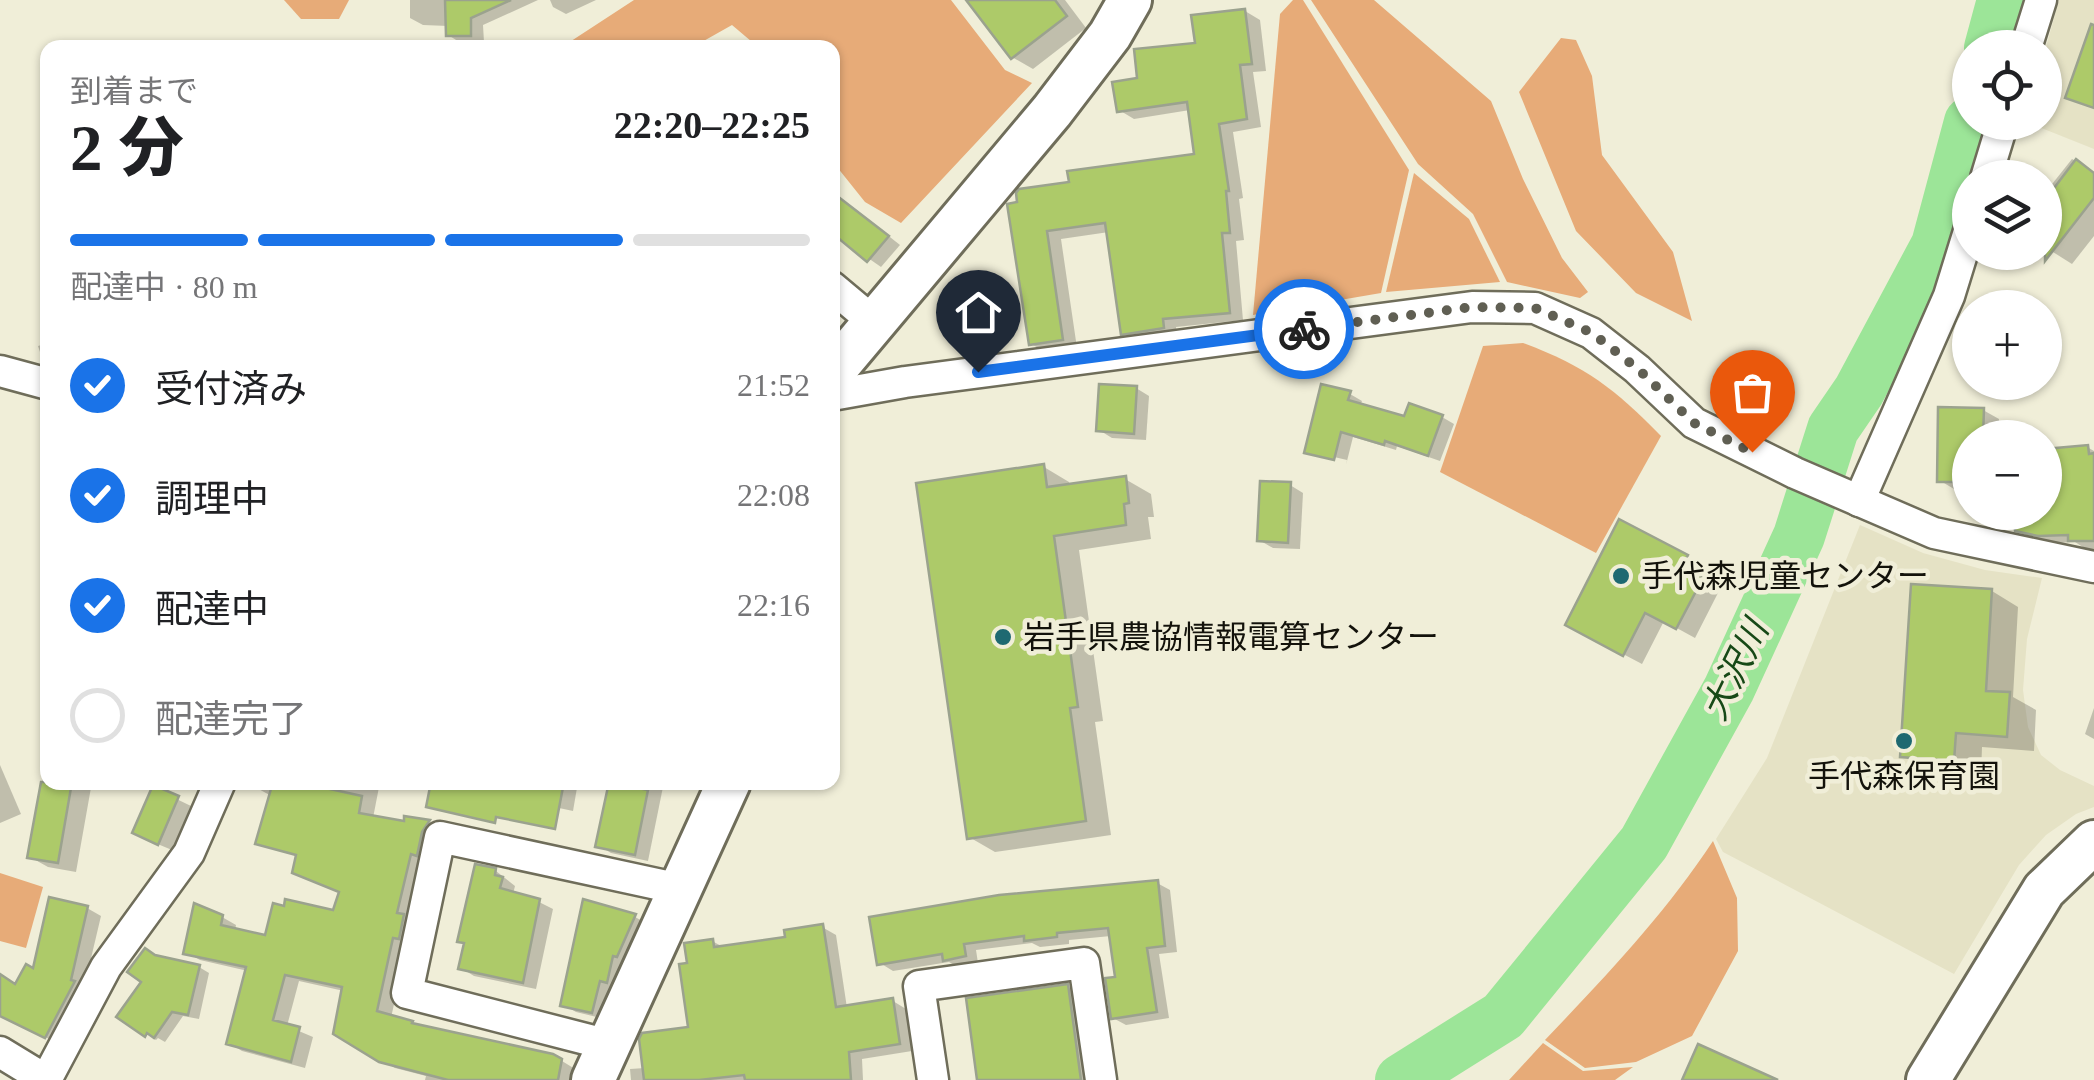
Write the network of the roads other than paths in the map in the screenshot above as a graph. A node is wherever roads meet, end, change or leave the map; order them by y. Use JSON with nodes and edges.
{"nodes":[{"id":1,"x":1130,"y":0,"type":"edge"},
{"id":2,"x":2041,"y":0,"type":"edge"},
{"id":3,"x":2032,"y":30,"type":"edge"},
{"id":4,"x":1957,"y":270,"type":"edge"},
{"id":5,"x":840,"y":294,"type":"edge"},
{"id":6,"x":875,"y":323,"type":"junction"},
{"id":7,"x":840,"y":364,"type":"edge"},
{"id":8,"x":0,"y":371,"type":"edge"},
{"id":9,"x":40,"y":382,"type":"edge"},
{"id":10,"x":840,"y":394,"type":"edge"},
{"id":11,"x":1853,"y":499,"type":"junction"},
{"id":12,"x":2094,"y":567,"type":"edge"},
{"id":13,"x":217,"y":790,"type":"edge"},
{"id":14,"x":725,"y":790,"type":"edge"},
{"id":15,"x":2094,"y":842,"type":"edge"},
{"id":16,"x":680,"y":890,"type":"junction"},
{"id":17,"x":0,"y":1052,"type":"edge"},
{"id":18,"x":601,"y":1062,"type":"edge"},
{"id":19,"x":933,"y":1080,"type":"edge"},
{"id":20,"x":1101,"y":1080,"type":"edge"},
{"id":21,"x":1928,"y":1080,"type":"edge"}],
"edges":[{"from":1,"to":6,"type":"street"},
{"from":2,"to":3,"type":"street"},
{"from":4,"to":11,"type":"street"},
{"from":5,"to":6,"type":"street"},
{"from":6,"to":7,"type":"street"},
{"from":8,"to":9,"type":"street"},
{"from":10,"to":11,"type":"street"},
{"from":11,"to":12,"type":"street"},
{"from":13,"to":17,"type":"street"},
{"from":14,"to":16,"type":"street"},
{"from":15,"to":21,"type":"street"},
{"from":16,"to":18,"type":"street"},
{"from":16,"to":18,"type":"street"},
{"from":19,"to":20,"type":"street"}]}
